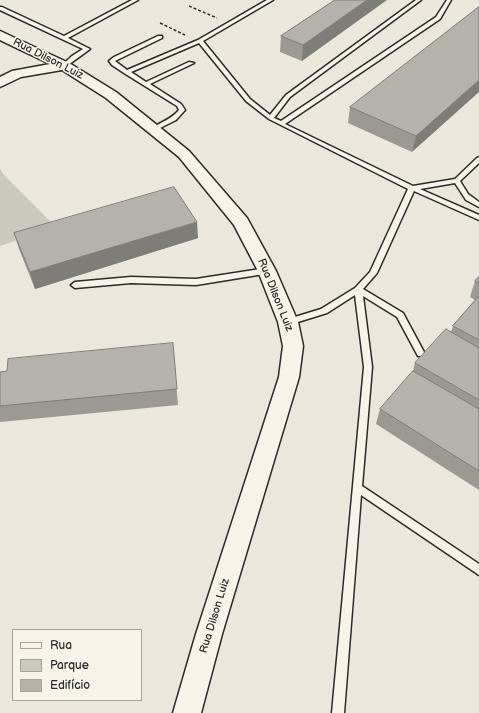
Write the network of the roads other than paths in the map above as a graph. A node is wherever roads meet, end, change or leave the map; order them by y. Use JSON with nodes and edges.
{"nodes":[{"id":1,"x":136,"y":0,"type":"edge"},
{"id":2,"x":271,"y":0,"type":"edge"},
{"id":3,"x":419,"y":0,"type":"edge"},
{"id":4,"x":449,"y":0,"type":"edge"},
{"id":5,"x":0,"y":8,"type":"edge"},
{"id":6,"x":0,"y":35,"type":"edge"},
{"id":7,"x":160,"y":37,"type":"dead end"},
{"id":8,"x":64,"y":38,"type":"junction"},
{"id":9,"x":200,"y":41,"type":"junction"},
{"id":10,"x":14,"y":42,"type":"junction"},
{"id":11,"x":192,"y":63,"type":"dead end"},
{"id":12,"x":64,"y":66,"type":"junction"},
{"id":13,"x":126,"y":72,"type":"junction"},
{"id":14,"x":2,"y":82,"type":"edge"},
{"id":15,"x":145,"y":84,"type":"junction"},
{"id":16,"x":271,"y":118,"type":"junction"},
{"id":17,"x":282,"y":124,"type":"junction"},
{"id":18,"x":154,"y":129,"type":"junction"},
{"id":19,"x":479,"y":159,"type":"edge"},
{"id":20,"x":457,"y":182,"type":"junction"},
{"id":21,"x":412,"y":188,"type":"junction"},
{"id":22,"x":479,"y":205,"type":"edge"},
{"id":23,"x":479,"y":218,"type":"edge"},
{"id":24,"x":267,"y":271,"type":"junction"},
{"id":25,"x":76,"y":285,"type":"dead end"},
{"id":26,"x":358,"y":290,"type":"junction"},
{"id":27,"x":288,"y":322,"type":"junction"},
{"id":28,"x":422,"y":354,"type":"edge"},
{"id":29,"x":357,"y":487,"type":"junction"},
{"id":30,"x":479,"y":570,"type":"edge"},
{"id":31,"x":187,"y":713,"type":"edge"},
{"id":32,"x":338,"y":713,"type":"edge"}],
"edges":[{"from":1,"to":8,"type":"lane"},
{"from":2,"to":9,"type":"lane"},
{"from":3,"to":16,"type":"lane"},
{"from":4,"to":17,"type":"lane"},
{"from":5,"to":8,"type":"lane"},
{"from":6,"to":10,"type":"street","name":"Rua Dilson Luiz"},
{"from":7,"to":13,"type":"lane"},
{"from":8,"to":12,"type":"lane"},
{"from":9,"to":13,"type":"lane"},
{"from":9,"to":16,"type":"lane"},
{"from":10,"to":12,"type":"street","name":"Rua Dilson Luiz"},
{"from":10,"to":14,"type":"street"},
{"from":11,"to":15,"type":"lane"},
{"from":12,"to":14,"type":"street"},
{"from":12,"to":18,"type":"street","name":"Rua Dilson Luiz"},
{"from":13,"to":15,"type":"lane"},
{"from":15,"to":18,"type":"lane"},
{"from":16,"to":17,"type":"lane"},
{"from":17,"to":21,"type":"lane"},
{"from":18,"to":24,"type":"street","name":"Rua Dilson Luiz"},
{"from":19,"to":20,"type":"lane"},
{"from":20,"to":21,"type":"lane"},
{"from":20,"to":22,"type":"lane"},
{"from":21,"to":23,"type":"lane"},
{"from":21,"to":26,"type":"lane"},
{"from":24,"to":25,"type":"lane"},
{"from":24,"to":27,"type":"street","name":"Rua Dilson Luiz"},
{"from":26,"to":27,"type":"lane"},
{"from":26,"to":28,"type":"lane"},
{"from":26,"to":29,"type":"lane"},
{"from":27,"to":31,"type":"street","name":"Rua Dilson Luiz"},
{"from":29,"to":30,"type":"lane"},
{"from":29,"to":32,"type":"lane"}]}
